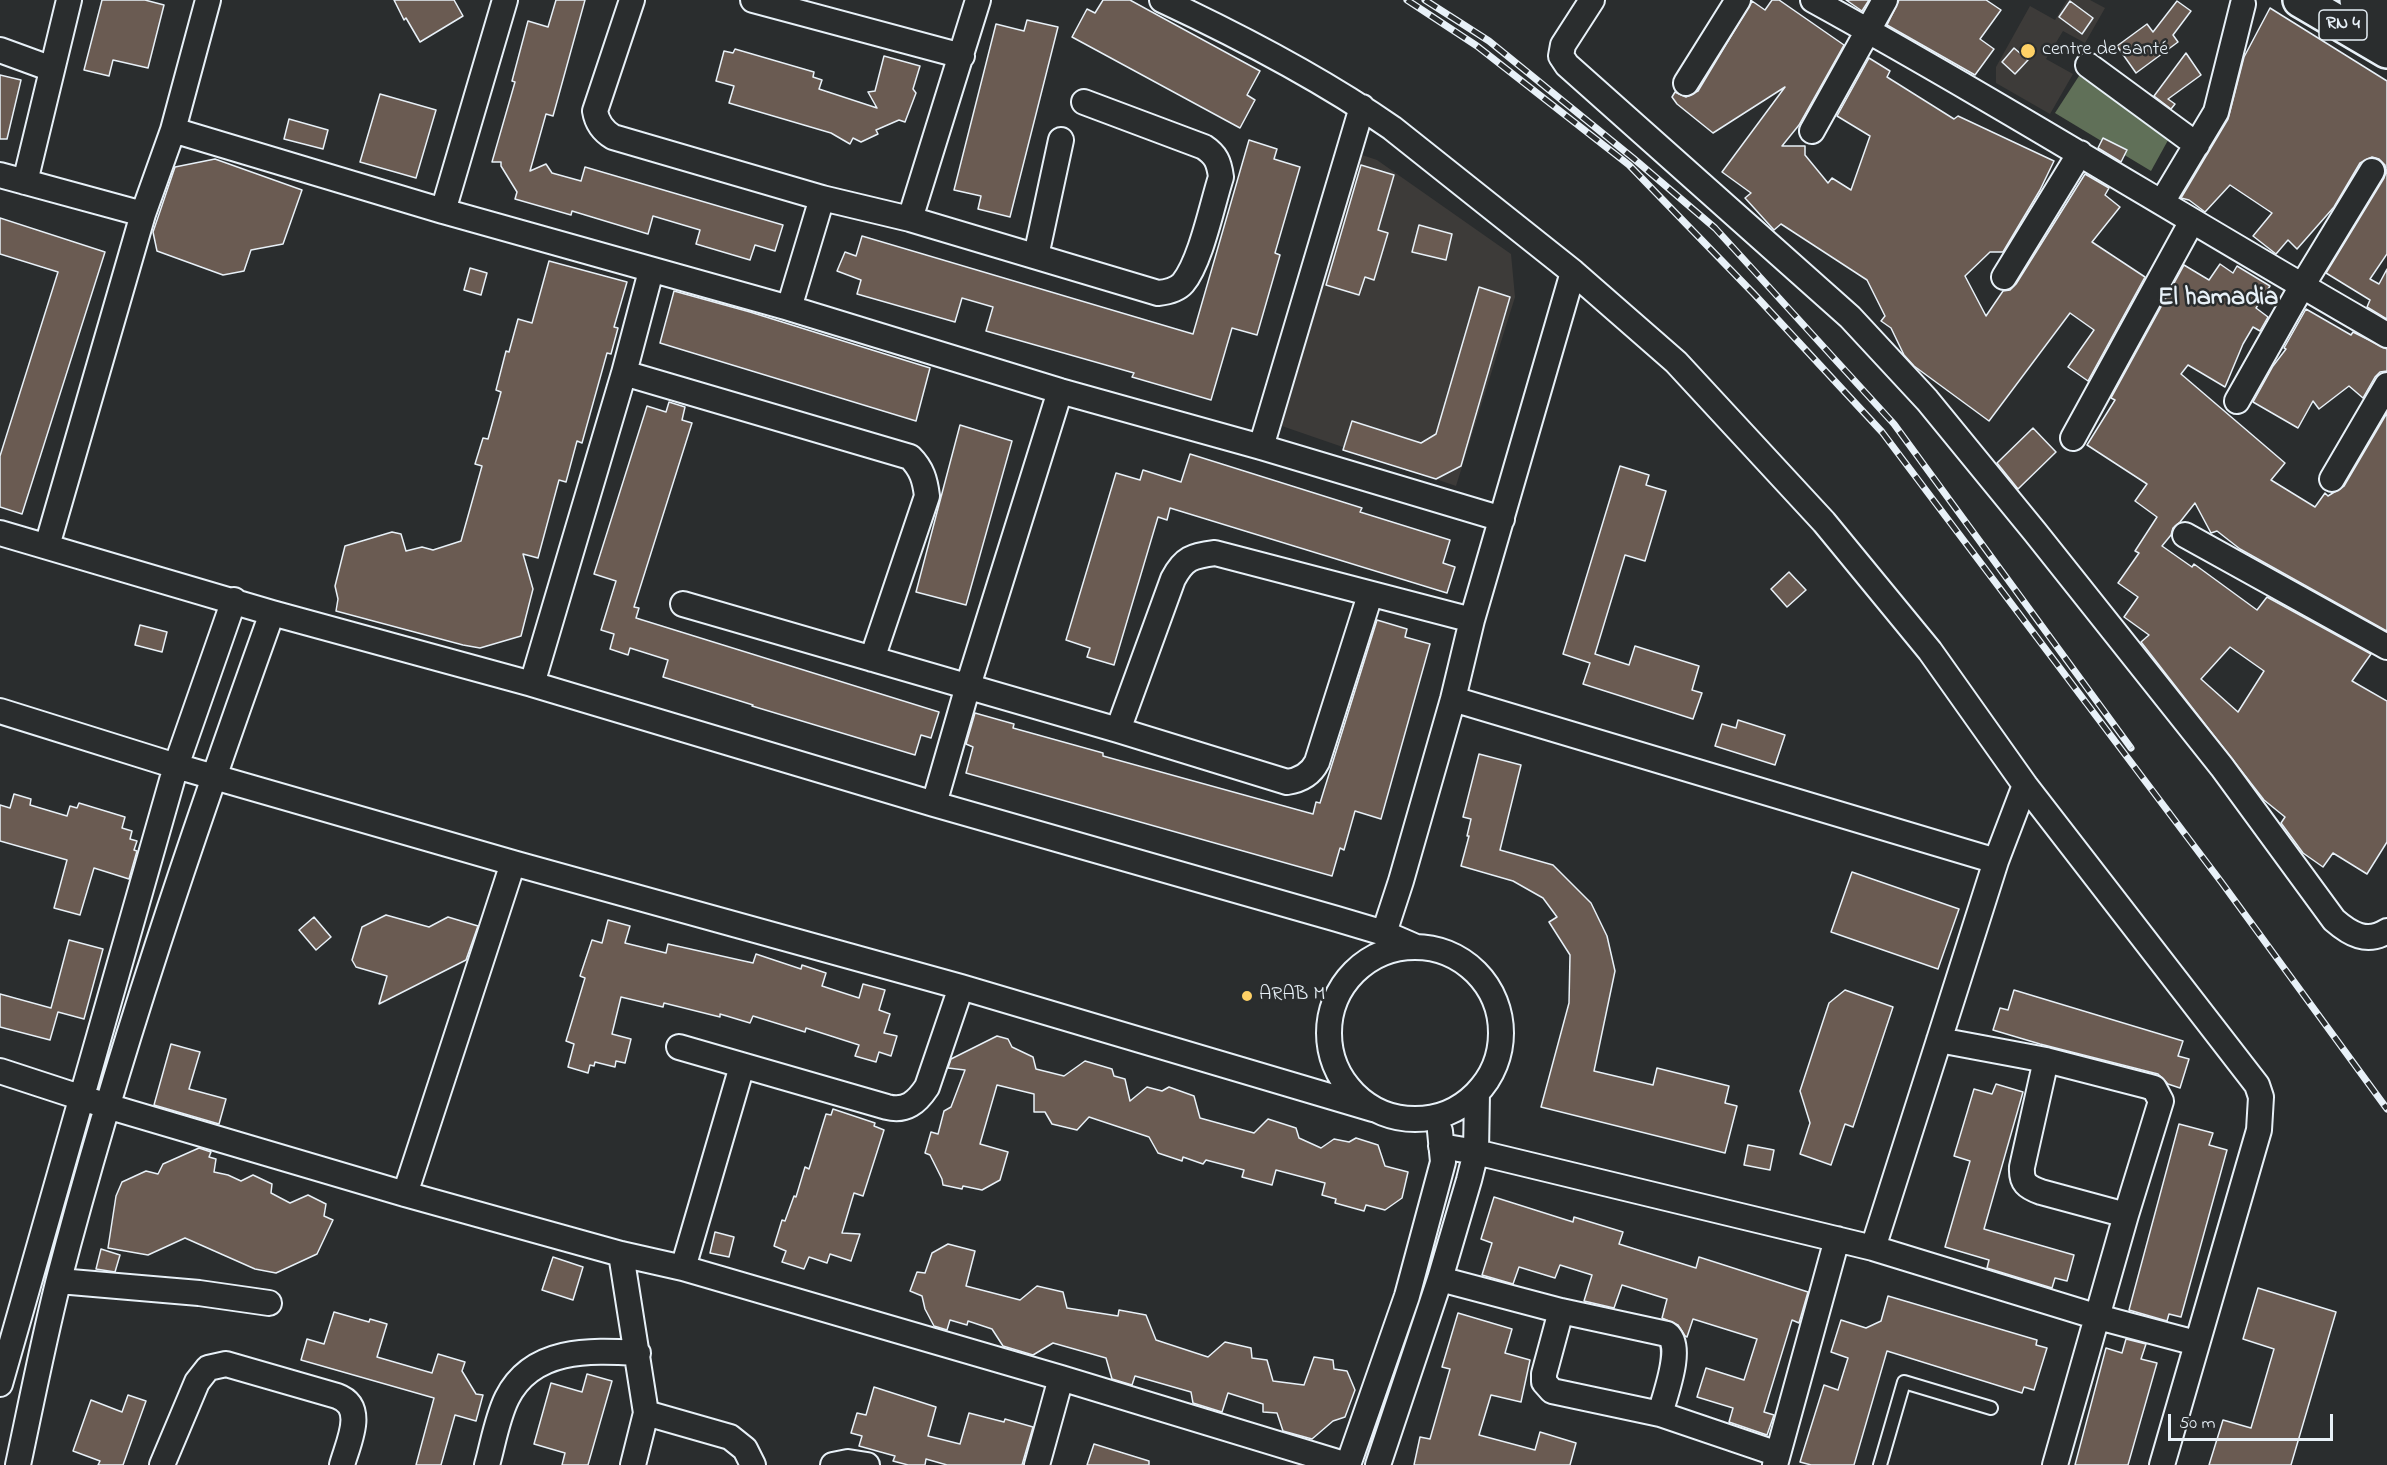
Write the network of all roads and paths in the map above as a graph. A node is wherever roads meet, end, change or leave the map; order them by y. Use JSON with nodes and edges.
{"nodes":[{"id":1,"x":69,"y":0,"type":"edge"},
{"id":2,"x":208,"y":0,"type":"edge"},
{"id":3,"x":505,"y":0,"type":"edge"},
{"id":4,"x":632,"y":0,"type":"edge"},
{"id":5,"x":753,"y":0,"type":"edge"},
{"id":6,"x":978,"y":0,"type":"edge"},
{"id":7,"x":1162,"y":0,"type":"edge"},
{"id":8,"x":1592,"y":0,"type":"edge"},
{"id":9,"x":1738,"y":0,"type":"edge"},
{"id":10,"x":1813,"y":0,"type":"edge"},
{"id":11,"x":1885,"y":0,"type":"edge"},
{"id":12,"x":2300,"y":0,"type":"edge"},
{"id":13,"x":2357,"y":0,"type":"edge"},
{"id":14,"x":2243,"y":4,"type":"dead end"},
{"id":15,"x":2387,"y":17,"type":"edge"},
{"id":16,"x":1868,"y":30,"type":"junction"},
{"id":17,"x":0,"y":50,"type":"edge"},
{"id":18,"x":2387,"y":51,"type":"edge"},
{"id":19,"x":962,"y":56,"type":"junction"},
{"id":20,"x":2088,"y":65,"type":"dead end"},
{"id":21,"x":52,"y":69,"type":"junction"},
{"id":22,"x":1686,"y":83,"type":"dead end"},
{"id":23,"x":1084,"y":102,"type":"dead end"},
{"id":24,"x":1362,"y":107,"type":"junction"},
{"id":25,"x":173,"y":130,"type":"junction"},
{"id":26,"x":1812,"y":131,"type":"dead end"},
{"id":27,"x":1061,"y":140,"type":"dead end"},
{"id":28,"x":2197,"y":146,"type":"junction"},
{"id":29,"x":2080,"y":153,"type":"junction"},
{"id":30,"x":2372,"y":171,"type":"dead end"},
{"id":31,"x":0,"y":175,"type":"edge"},
{"id":32,"x":25,"y":182,"type":"junction"},
{"id":33,"x":822,"y":198,"type":"junction"},
{"id":34,"x":2162,"y":202,"type":"junction"},
{"id":35,"x":443,"y":211,"type":"junction"},
{"id":36,"x":143,"y":214,"type":"junction"},
{"id":37,"x":910,"y":219,"type":"junction"},
{"id":38,"x":2192,"y":221,"type":"junction"},
{"id":39,"x":1036,"y":256,"type":"junction"},
{"id":40,"x":651,"y":271,"type":"junction"},
{"id":41,"x":1573,"y":272,"type":"junction"},
{"id":42,"x":2004,"y":277,"type":"dead end"},
{"id":43,"x":2302,"y":286,"type":"junction"},
{"id":44,"x":789,"y":308,"type":"junction"},
{"id":45,"x":2387,"y":335,"type":"edge"},
{"id":46,"x":624,"y":373,"type":"junction"},
{"id":47,"x":2387,"y":385,"type":"edge"},
{"id":48,"x":1060,"y":391,"type":"junction"},
{"id":49,"x":2237,"y":401,"type":"dead end"},
{"id":50,"x":2073,"y":438,"type":"dead end"},
{"id":51,"x":1262,"y":447,"type":"junction"},
{"id":52,"x":2332,"y":479,"type":"dead end"},
{"id":53,"x":1502,"y":519,"type":"junction"},
{"id":54,"x":0,"y":533,"type":"edge"},
{"id":55,"x":2185,"y":535,"type":"dead end"},
{"id":56,"x":47,"y":546,"type":"junction"},
{"id":57,"x":1370,"y":595,"type":"junction"},
{"id":58,"x":234,"y":600,"type":"junction"},
{"id":59,"x":683,"y":604,"type":"dead end"},
{"id":60,"x":272,"y":612,"type":"junction"},
{"id":61,"x":1472,"y":621,"type":"junction"},
{"id":62,"x":2387,"y":647,"type":"edge"},
{"id":63,"x":872,"y":659,"type":"junction"},
{"id":64,"x":532,"y":684,"type":"junction"},
{"id":65,"x":968,"y":686,"type":"junction"},
{"id":66,"x":1453,"y":699,"type":"junction"},
{"id":67,"x":0,"y":711,"type":"edge"},
{"id":68,"x":1118,"y":730,"type":"junction"},
{"id":69,"x":176,"y":766,"type":"junction"},
{"id":70,"x":214,"y":776,"type":"junction"},
{"id":71,"x":2025,"y":785,"type":"junction"},
{"id":72,"x":934,"y":804,"type":"junction"},
{"id":73,"x":1996,"y":861,"type":"junction"},
{"id":74,"x":513,"y":863,"type":"junction"},
{"id":75,"x":2387,"y":931,"type":"edge"},
{"id":76,"x":1384,"y":933,"type":"junction"},
{"id":77,"x":1414,"y":946,"type":"junction"},
{"id":78,"x":961,"y":987,"type":"junction"},
{"id":79,"x":1939,"y":1040,"type":"junction"},
{"id":80,"x":679,"y":1047,"type":"dead end"},
{"id":81,"x":2046,"y":1060,"type":"junction"},
{"id":82,"x":742,"y":1066,"type":"junction"},
{"id":83,"x":0,"y":1071,"type":"edge"},
{"id":84,"x":1477,"y":1093,"type":"junction"},
{"id":85,"x":80,"y":1096,"type":"junction"},
{"id":86,"x":107,"y":1106,"type":"junction"},
{"id":87,"x":1372,"y":1109,"type":"junction"},
{"id":88,"x":1439,"y":1117,"type":"junction"},
{"id":89,"x":1441,"y":1146,"type":"junction"},
{"id":90,"x":1476,"y":1152,"type":"junction"},
{"id":91,"x":405,"y":1194,"type":"junction"},
{"id":92,"x":2126,"y":1215,"type":"junction"},
{"id":93,"x":1837,"y":1239,"type":"junction"},
{"id":94,"x":1873,"y":1248,"type":"junction"},
{"id":95,"x":621,"y":1254,"type":"junction"},
{"id":96,"x":683,"y":1268,"type":"junction"},
{"id":97,"x":1440,"y":1279,"type":"junction"},
{"id":98,"x":59,"y":1281,"type":"junction"},
{"id":99,"x":269,"y":1303,"type":"dead end"},
{"id":100,"x":1561,"y":1311,"type":"junction"},
{"id":101,"x":2098,"y":1317,"type":"junction"},
{"id":102,"x":2196,"y":1343,"type":"junction"},
{"id":103,"x":638,"y":1353,"type":"junction"},
{"id":104,"x":1061,"y":1378,"type":"junction"},
{"id":105,"x":0,"y":1384,"type":"edge"},
{"id":106,"x":1991,"y":1408,"type":"dead end"},
{"id":107,"x":646,"y":1413,"type":"junction"},
{"id":108,"x":1660,"y":1414,"type":"junction"},
{"id":109,"x":1777,"y":1460,"type":"edge"},
{"id":110,"x":18,"y":1465,"type":"edge"},
{"id":111,"x":162,"y":1465,"type":"edge"},
{"id":112,"x":342,"y":1465,"type":"edge"},
{"id":113,"x":487,"y":1465,"type":"edge"},
{"id":114,"x":633,"y":1465,"type":"edge"},
{"id":115,"x":753,"y":1465,"type":"edge"},
{"id":116,"x":833,"y":1465,"type":"edge"},
{"id":117,"x":867,"y":1465,"type":"edge"},
{"id":118,"x":1037,"y":1465,"type":"edge"},
{"id":119,"x":1348,"y":1465,"type":"edge"},
{"id":120,"x":1377,"y":1465,"type":"edge"},
{"id":121,"x":1880,"y":1465,"type":"edge"},
{"id":122,"x":2055,"y":1465,"type":"edge"},
{"id":123,"x":2162,"y":1465,"type":"edge"}],
"edges":[{"from":1,"to":21,"type":"street"},
{"from":2,"to":25,"type":"street"},
{"from":3,"to":35,"type":"street"},
{"from":4,"to":33,"type":"street"},
{"from":5,"to":19,"type":"street"},
{"from":6,"to":19,"type":"street"},
{"from":7,"to":24,"type":"street"},
{"from":8,"to":75,"type":"street"},
{"from":9,"to":22,"type":"street"},
{"from":10,"to":16,"type":"street"},
{"from":11,"to":16,"type":"street"},
{"from":12,"to":18,"type":"highway","number":"RN 4"},
{"from":13,"to":15,"type":"highway","number":"RN 4"},
{"from":14,"to":28,"type":"street"},
{"from":16,"to":26,"type":"street"},
{"from":16,"to":29,"type":"street"},
{"from":17,"to":21,"type":"street"},
{"from":19,"to":37,"type":"street"},
{"from":20,"to":28,"type":"street"},
{"from":21,"to":32,"type":"street"},
{"from":23,"to":39,"type":"street"},
{"from":24,"to":41,"type":"street"},
{"from":24,"to":51,"type":"street"},
{"from":25,"to":35,"type":"street"},
{"from":25,"to":36,"type":"street"},
{"from":27,"to":39,"type":"street"},
{"from":28,"to":34,"type":"street"},
{"from":29,"to":34,"type":"street"},
{"from":29,"to":42,"type":"street"},
{"from":30,"to":43,"type":"street"},
{"from":31,"to":32,"type":"street"},
{"from":32,"to":36,"type":"street"},
{"from":33,"to":37,"type":"street"},
{"from":33,"to":44,"type":"street"},
{"from":34,"to":38,"type":"street"},
{"from":35,"to":40,"type":"street"},
{"from":36,"to":56,"type":"street"},
{"from":37,"to":39,"type":"street"},
{"from":38,"to":43,"type":"street"},
{"from":38,"to":50,"type":"street"},
{"from":40,"to":44,"type":"street"},
{"from":40,"to":46,"type":"street"},
{"from":41,"to":53,"type":"street"},
{"from":41,"to":71,"type":"street"},
{"from":43,"to":45,"type":"street"},
{"from":43,"to":49,"type":"street"},
{"from":44,"to":48,"type":"street"},
{"from":46,"to":63,"type":"street"},
{"from":46,"to":64,"type":"street"},
{"from":47,"to":52,"type":"street"},
{"from":48,"to":51,"type":"street"},
{"from":48,"to":65,"type":"street"},
{"from":51,"to":53,"type":"street"},
{"from":53,"to":61,"type":"street"},
{"from":54,"to":56,"type":"street"},
{"from":55,"to":62,"type":"street"},
{"from":56,"to":58,"type":"street"},
{"from":57,"to":61,"type":"street"},
{"from":57,"to":68,"type":"street"},
{"from":57,"to":68,"type":"street"},
{"from":58,"to":60,"type":"street"},
{"from":58,"to":69,"type":"street"},
{"from":59,"to":63,"type":"street"},
{"from":60,"to":64,"type":"street"},
{"from":60,"to":70,"type":"street"},
{"from":61,"to":66,"type":"street"},
{"from":63,"to":65,"type":"street"},
{"from":64,"to":72,"type":"street"},
{"from":65,"to":68,"type":"street"},
{"from":65,"to":72,"type":"street"},
{"from":66,"to":73,"type":"street"},
{"from":66,"to":76,"type":"street"},
{"from":67,"to":69,"type":"street"},
{"from":69,"to":70,"type":"street"},
{"from":69,"to":85,"type":"street"},
{"from":70,"to":74,"type":"street"},
{"from":70,"to":86,"type":"street"},
{"from":71,"to":73,"type":"street"},
{"from":71,"to":102,"type":"street"},
{"from":72,"to":76,"type":"street"},
{"from":73,"to":79,"type":"street"},
{"from":74,"to":78,"type":"street"},
{"from":74,"to":91,"type":"street"},
{"from":76,"to":77,"type":"street"},
{"from":77,"to":84,"type":"street"},
{"from":77,"to":87,"type":"street"},
{"from":78,"to":82,"type":"street"},
{"from":78,"to":87,"type":"street"},
{"from":79,"to":81,"type":"street"},
{"from":79,"to":94,"type":"street"},
{"from":80,"to":82,"type":"street"},
{"from":81,"to":92,"type":"street"},
{"from":81,"to":92,"type":"street"},
{"from":82,"to":96,"type":"street"},
{"from":83,"to":85,"type":"street"},
{"from":84,"to":88,"type":"street"},
{"from":84,"to":90,"type":"street"},
{"from":85,"to":86,"type":"street"},
{"from":85,"to":105,"type":"street"},
{"from":86,"to":91,"type":"street"},
{"from":86,"to":98,"type":"street"},
{"from":87,"to":88,"type":"street"},
{"from":88,"to":89,"type":"street"},
{"from":89,"to":90,"type":"street"},
{"from":89,"to":119,"type":"street"},
{"from":90,"to":93,"type":"street"},
{"from":90,"to":97,"type":"street"},
{"from":91,"to":95,"type":"street"},
{"from":92,"to":101,"type":"street"},
{"from":93,"to":94,"type":"street"},
{"from":93,"to":109,"type":"street"},
{"from":94,"to":101,"type":"street"},
{"from":95,"to":96,"type":"street"},
{"from":95,"to":103,"type":"street"},
{"from":96,"to":104,"type":"street"},
{"from":97,"to":100,"type":"street"},
{"from":97,"to":120,"type":"street"},
{"from":98,"to":99,"type":"street"},
{"from":98,"to":110,"type":"street"},
{"from":100,"to":108,"type":"street"},
{"from":100,"to":108,"type":"street"},
{"from":101,"to":102,"type":"street"},
{"from":101,"to":122,"type":"street"},
{"from":102,"to":123,"type":"street"},
{"from":103,"to":107,"type":"street"},
{"from":103,"to":113,"type":"street"},
{"from":104,"to":118,"type":"street"},
{"from":104,"to":119,"type":"street"},
{"from":106,"to":121,"type":"lane"},
{"from":107,"to":114,"type":"street"},
{"from":107,"to":115,"type":"street"},
{"from":108,"to":109,"type":"street"},
{"from":111,"to":112,"type":"street"},
{"from":116,"to":117,"type":"street"}]}
